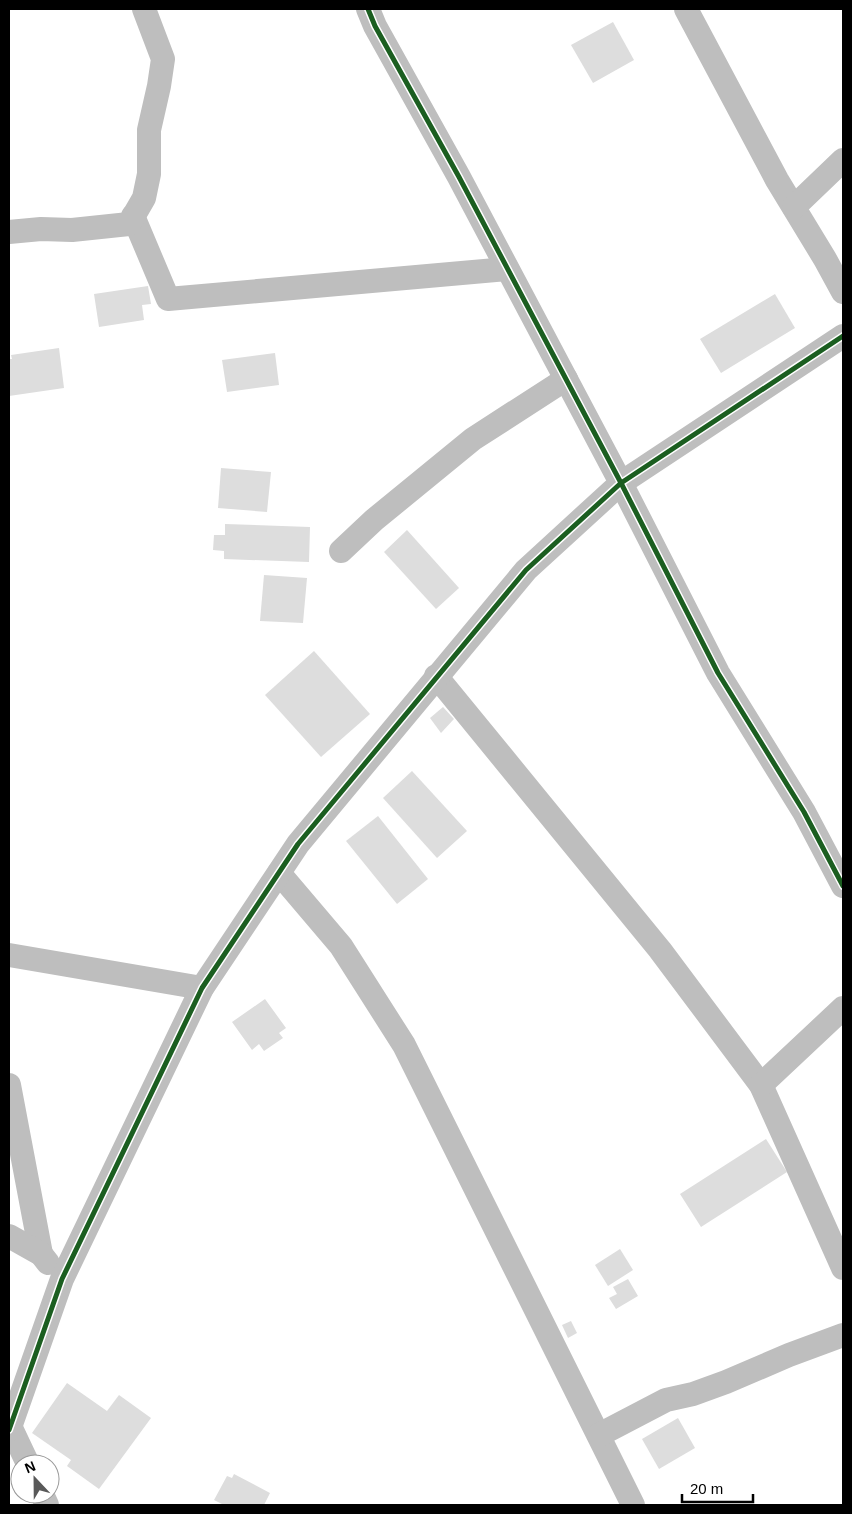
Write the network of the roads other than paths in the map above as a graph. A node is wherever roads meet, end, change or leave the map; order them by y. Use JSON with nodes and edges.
{"nodes":[{"id":1,"x":144,"y":9,"type":"edge"},
{"id":2,"x":368,"y":9,"type":"edge"},
{"id":3,"x":686,"y":9,"type":"edge"},
{"id":4,"x":843,"y":160,"type":"edge"},
{"id":5,"x":794,"y":207,"type":"junction"},
{"id":6,"x":133,"y":216,"type":"junction"},
{"id":7,"x":9,"y":232,"type":"edge"},
{"id":8,"x":507,"y":269,"type":"junction"},
{"id":9,"x":843,"y":292,"type":"edge"},
{"id":10,"x":843,"y":336,"type":"edge"},
{"id":11,"x":566,"y":379,"type":"junction"},
{"id":12,"x":621,"y":483,"type":"junction"},
{"id":13,"x":341,"y":551,"type":"dead end"},
{"id":14,"x":436,"y":676,"type":"junction"},
{"id":15,"x":279,"y":873,"type":"junction"},
{"id":16,"x":843,"y":886,"type":"edge"},
{"id":17,"x":9,"y":955,"type":"edge"},
{"id":18,"x":202,"y":988,"type":"junction"},
{"id":19,"x":843,"y":1008,"type":"edge"},
{"id":20,"x":9,"y":1085,"type":"edge"},
{"id":21,"x":761,"y":1085,"type":"junction"},
{"id":22,"x":9,"y":1236,"type":"edge"},
{"id":23,"x":41,"y":1254,"type":"junction"},
{"id":24,"x":843,"y":1268,"type":"edge"},
{"id":25,"x":62,"y":1280,"type":"junction"},
{"id":26,"x":843,"y":1335,"type":"edge"},
{"id":27,"x":10,"y":1429,"type":"edge"},
{"id":28,"x":598,"y":1436,"type":"junction"},
{"id":29,"x":23,"y":1454,"type":"edge"},
{"id":30,"x":633,"y":1505,"type":"edge"}],
"edges":[{"from":1,"to":6,"type":"street"},
{"from":2,"to":8,"type":"street"},
{"from":3,"to":5,"type":"street"},
{"from":4,"to":5,"type":"street"},
{"from":5,"to":9,"type":"street"},
{"from":6,"to":7,"type":"street"},
{"from":6,"to":8,"type":"street"},
{"from":8,"to":11,"type":"street"},
{"from":10,"to":12,"type":"street"},
{"from":11,"to":12,"type":"street"},
{"from":11,"to":13,"type":"street"},
{"from":12,"to":14,"type":"street"},
{"from":12,"to":16,"type":"street"},
{"from":14,"to":15,"type":"street"},
{"from":14,"to":21,"type":"street"},
{"from":15,"to":18,"type":"street"},
{"from":15,"to":28,"type":"street"},
{"from":17,"to":18,"type":"street"},
{"from":18,"to":25,"type":"street"},
{"from":19,"to":21,"type":"street"},
{"from":20,"to":23,"type":"street"},
{"from":21,"to":24,"type":"street"},
{"from":22,"to":23,"type":"street"},
{"from":23,"to":25,"type":"street"},
{"from":25,"to":27,"type":"street"},
{"from":26,"to":28,"type":"street"},
{"from":27,"to":29,"type":"street"},
{"from":28,"to":30,"type":"street"}]}
